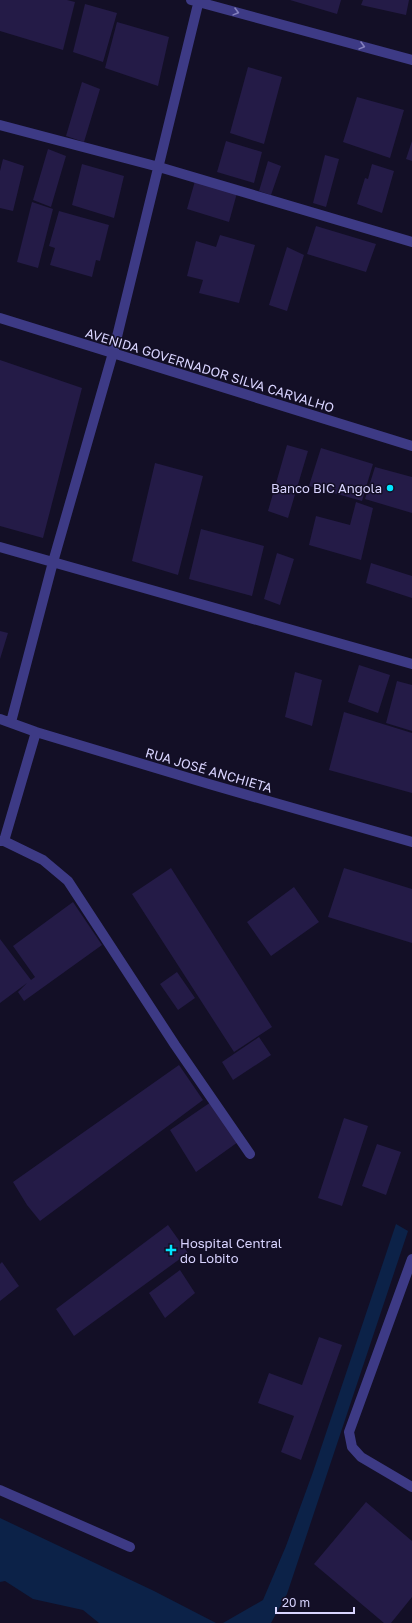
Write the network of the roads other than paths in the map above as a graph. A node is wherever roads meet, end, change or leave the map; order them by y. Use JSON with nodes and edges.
{"nodes":[{"id":1,"x":196,"y":1,"type":"edge"},
{"id":2,"x":412,"y":60,"type":"edge"},
{"id":3,"x":0,"y":125,"type":"edge"},
{"id":4,"x":159,"y":167,"type":"junction"},
{"id":5,"x":412,"y":242,"type":"edge"},
{"id":6,"x":0,"y":318,"type":"edge"},
{"id":7,"x":113,"y":353,"type":"junction"},
{"id":8,"x":412,"y":446,"type":"edge"},
{"id":9,"x":0,"y":547,"type":"edge"},
{"id":10,"x":53,"y":562,"type":"junction"},
{"id":11,"x":412,"y":664,"type":"edge"},
{"id":12,"x":0,"y":719,"type":"edge"},
{"id":13,"x":11,"y":722,"type":"junction"},
{"id":14,"x":36,"y":732,"type":"junction"},
{"id":15,"x":2,"y":841,"type":"edge"},
{"id":16,"x":412,"y":842,"type":"edge"},
{"id":17,"x":250,"y":1154,"type":"dead end"},
{"id":18,"x":412,"y":1259,"type":"edge"},
{"id":19,"x":412,"y":1487,"type":"edge"},
{"id":20,"x":0,"y":1490,"type":"edge"},
{"id":21,"x":130,"y":1547,"type":"dead end"}],
"edges":[{"from":1,"to":2,"type":"street","one_way":true},
{"from":1,"to":4,"type":"street"},
{"from":3,"to":4,"type":"street"},
{"from":4,"to":5,"type":"street"},
{"from":4,"to":7,"type":"street"},
{"from":6,"to":7,"type":"street","name":"AVENIDA GOVERNADOR SILVA CARVALHO"},
{"from":7,"to":8,"type":"street","name":"AVENIDA GOVERNADOR SILVA CARVALHO"},
{"from":7,"to":10,"type":"street"},
{"from":9,"to":10,"type":"street"},
{"from":10,"to":11,"type":"street"},
{"from":10,"to":13,"type":"street"},
{"from":12,"to":13,"type":"street","name":"RUA JOSÉ ANCHIETA"},
{"from":13,"to":14,"type":"street","name":"RUA JOSÉ ANCHIETA"},
{"from":14,"to":15,"type":"street"},
{"from":14,"to":16,"type":"street","name":"RUA JOSÉ ANCHIETA"},
{"from":15,"to":17,"type":"street"},
{"from":18,"to":19,"type":"street"},
{"from":20,"to":21,"type":"street"}]}
